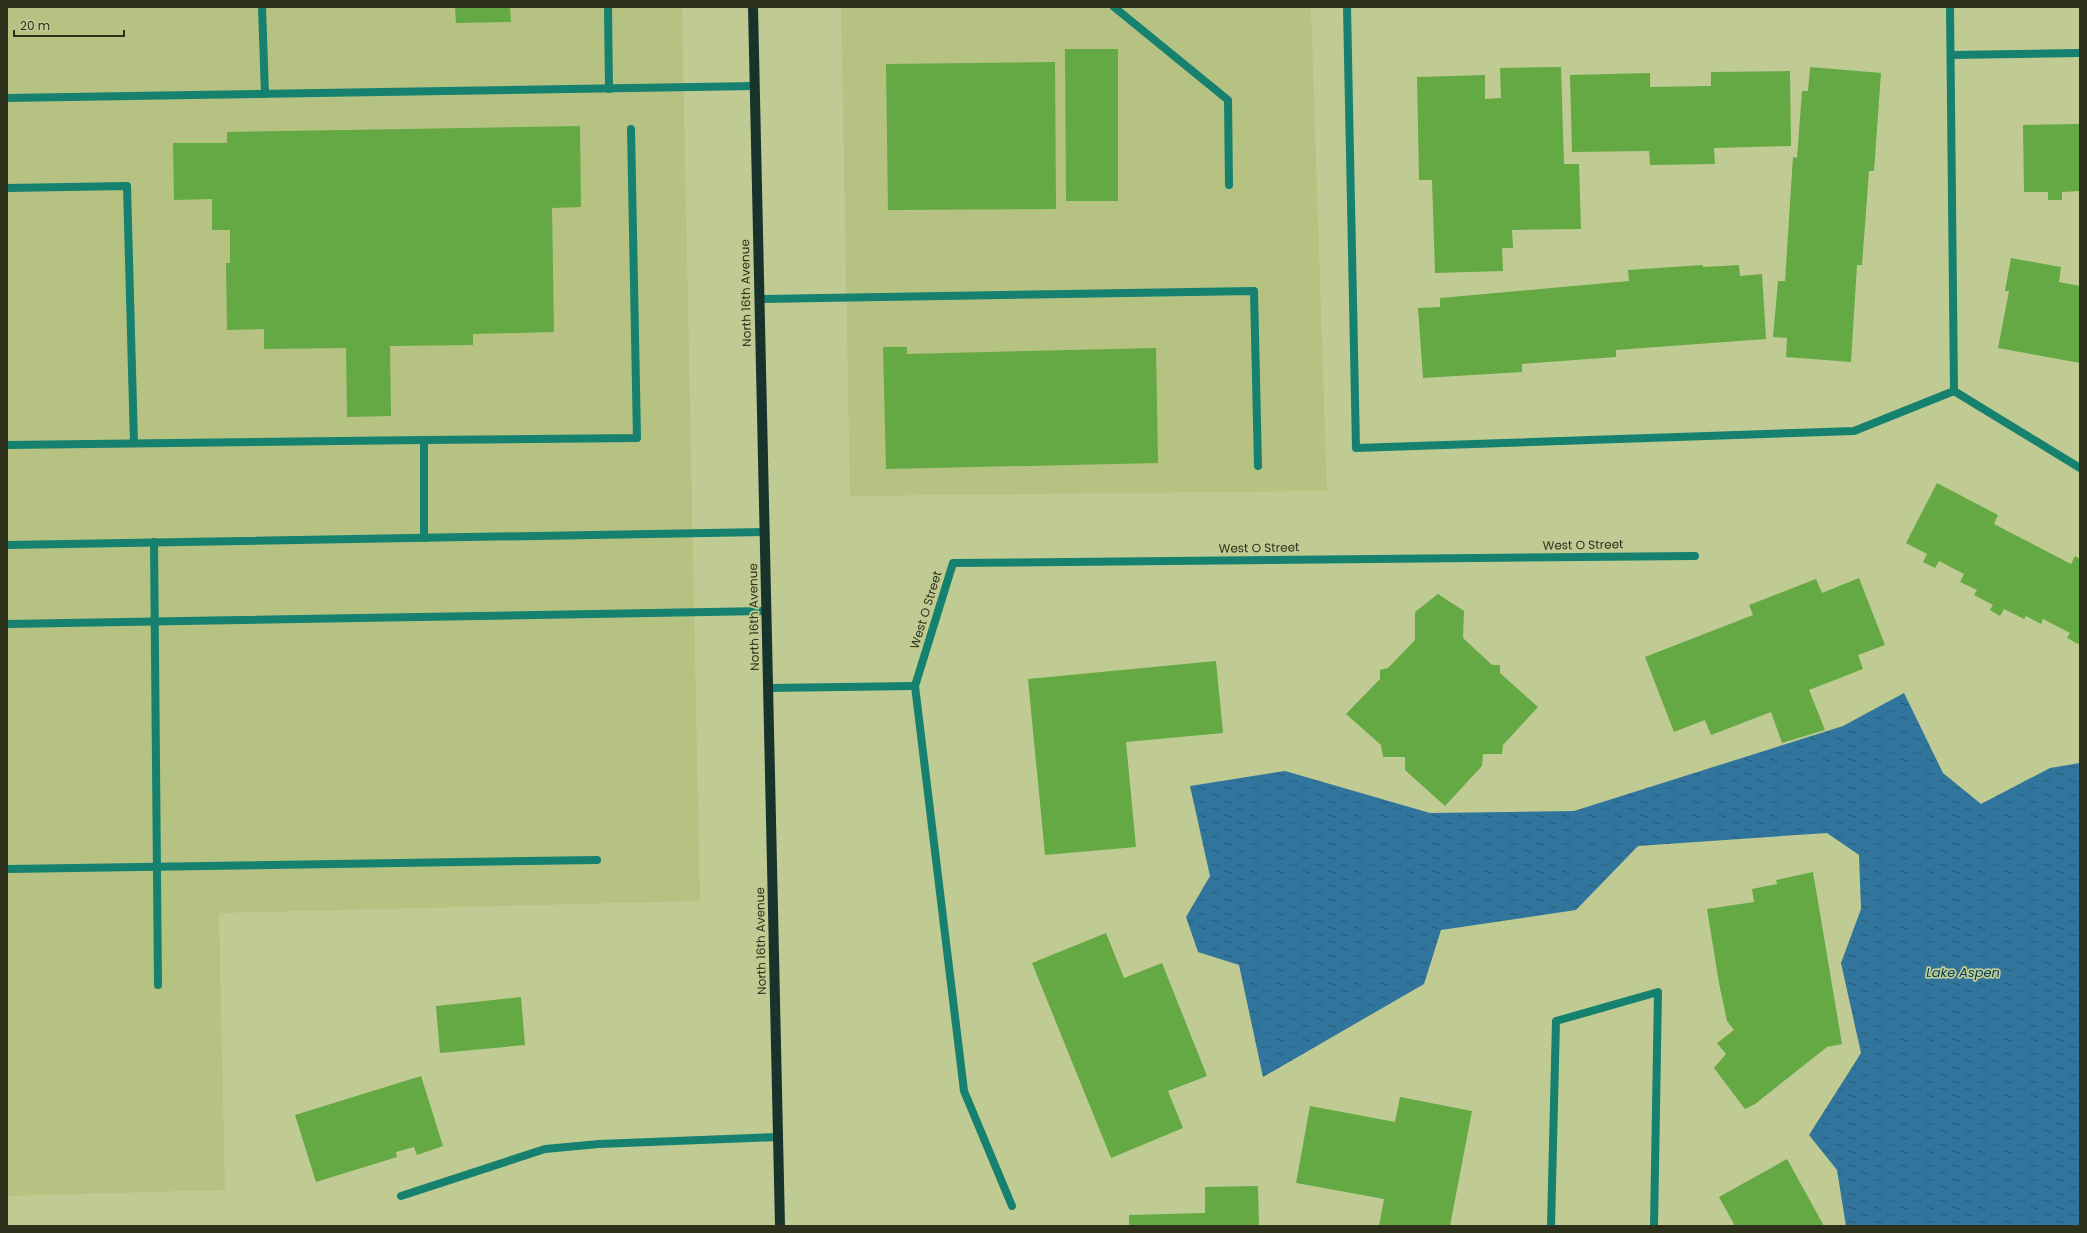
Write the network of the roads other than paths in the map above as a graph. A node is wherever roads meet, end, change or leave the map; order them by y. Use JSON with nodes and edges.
{"nodes":[{"id":1,"x":262,"y":7,"type":"edge"},
{"id":2,"x":608,"y":7,"type":"edge"},
{"id":3,"x":753,"y":7,"type":"edge"},
{"id":4,"x":1114,"y":7,"type":"edge"},
{"id":5,"x":1347,"y":7,"type":"edge"},
{"id":6,"x":1950,"y":7,"type":"edge"},
{"id":7,"x":2080,"y":53,"type":"edge"},
{"id":8,"x":1951,"y":55,"type":"junction"},
{"id":9,"x":754,"y":86,"type":"junction"},
{"id":10,"x":609,"y":89,"type":"junction"},
{"id":11,"x":265,"y":94,"type":"junction"},
{"id":12,"x":7,"y":98,"type":"edge"},
{"id":13,"x":631,"y":129,"type":"dead end"},
{"id":14,"x":1229,"y":185,"type":"dead end"},
{"id":15,"x":7,"y":188,"type":"edge"},
{"id":16,"x":760,"y":299,"type":"junction"},
{"id":17,"x":1954,"y":391,"type":"junction"},
{"id":18,"x":424,"y":440,"type":"junction"},
{"id":19,"x":134,"y":443,"type":"junction"},
{"id":20,"x":7,"y":445,"type":"edge"},
{"id":21,"x":1258,"y":466,"type":"dead end"},
{"id":22,"x":2080,"y":468,"type":"edge"},
{"id":23,"x":765,"y":532,"type":"junction"},
{"id":24,"x":424,"y":538,"type":"junction"},
{"id":25,"x":154,"y":542,"type":"junction"},
{"id":26,"x":7,"y":545,"type":"edge"},
{"id":27,"x":1695,"y":556,"type":"dead end"},
{"id":28,"x":767,"y":611,"type":"junction"},
{"id":29,"x":154,"y":622,"type":"junction"},
{"id":30,"x":7,"y":624,"type":"edge"},
{"id":31,"x":915,"y":686,"type":"junction"},
{"id":32,"x":768,"y":688,"type":"junction"},
{"id":33,"x":598,"y":860,"type":"dead end"},
{"id":34,"x":158,"y":866,"type":"junction"},
{"id":35,"x":7,"y":869,"type":"edge"},
{"id":36,"x":158,"y":985,"type":"dead end"},
{"id":37,"x":778,"y":1137,"type":"junction"},
{"id":38,"x":401,"y":1196,"type":"dead end"},
{"id":39,"x":1012,"y":1206,"type":"dead end"},
{"id":40,"x":780,"y":1226,"type":"edge"},
{"id":41,"x":1551,"y":1226,"type":"edge"},
{"id":42,"x":1654,"y":1226,"type":"edge"}],
"edges":[{"from":1,"to":11,"type":"street"},
{"from":2,"to":10,"type":"street"},
{"from":3,"to":9,"type":"main road","name":"North 16th Avenue"},
{"from":4,"to":14,"type":"street"},
{"from":5,"to":17,"type":"street"},
{"from":6,"to":8,"type":"street"},
{"from":7,"to":8,"type":"street"},
{"from":8,"to":17,"type":"street"},
{"from":9,"to":10,"type":"street"},
{"from":9,"to":16,"type":"main road","name":"North 16th Avenue"},
{"from":10,"to":11,"type":"street"},
{"from":11,"to":12,"type":"street"},
{"from":13,"to":18,"type":"street"},
{"from":15,"to":19,"type":"street"},
{"from":16,"to":21,"type":"street"},
{"from":16,"to":23,"type":"main road","name":"North 16th Avenue"},
{"from":17,"to":22,"type":"street"},
{"from":18,"to":19,"type":"street"},
{"from":18,"to":24,"type":"street"},
{"from":19,"to":20,"type":"street"},
{"from":23,"to":24,"type":"street"},
{"from":23,"to":28,"type":"main road","name":"North 16th Avenue"},
{"from":24,"to":25,"type":"street"},
{"from":25,"to":26,"type":"street"},
{"from":25,"to":29,"type":"street"},
{"from":27,"to":31,"type":"street","name":"West O Street"},
{"from":28,"to":29,"type":"street"},
{"from":28,"to":32,"type":"main road","name":"North 16th Avenue"},
{"from":29,"to":30,"type":"street"},
{"from":29,"to":34,"type":"street"},
{"from":31,"to":32,"type":"street"},
{"from":31,"to":39,"type":"street"},
{"from":32,"to":37,"type":"main road","name":"North 16th Avenue"},
{"from":33,"to":34,"type":"street"},
{"from":34,"to":35,"type":"street"},
{"from":34,"to":36,"type":"street"},
{"from":37,"to":38,"type":"street"},
{"from":37,"to":40,"type":"main road","name":"North 16th Avenue"},
{"from":41,"to":42,"type":"street"}]}
